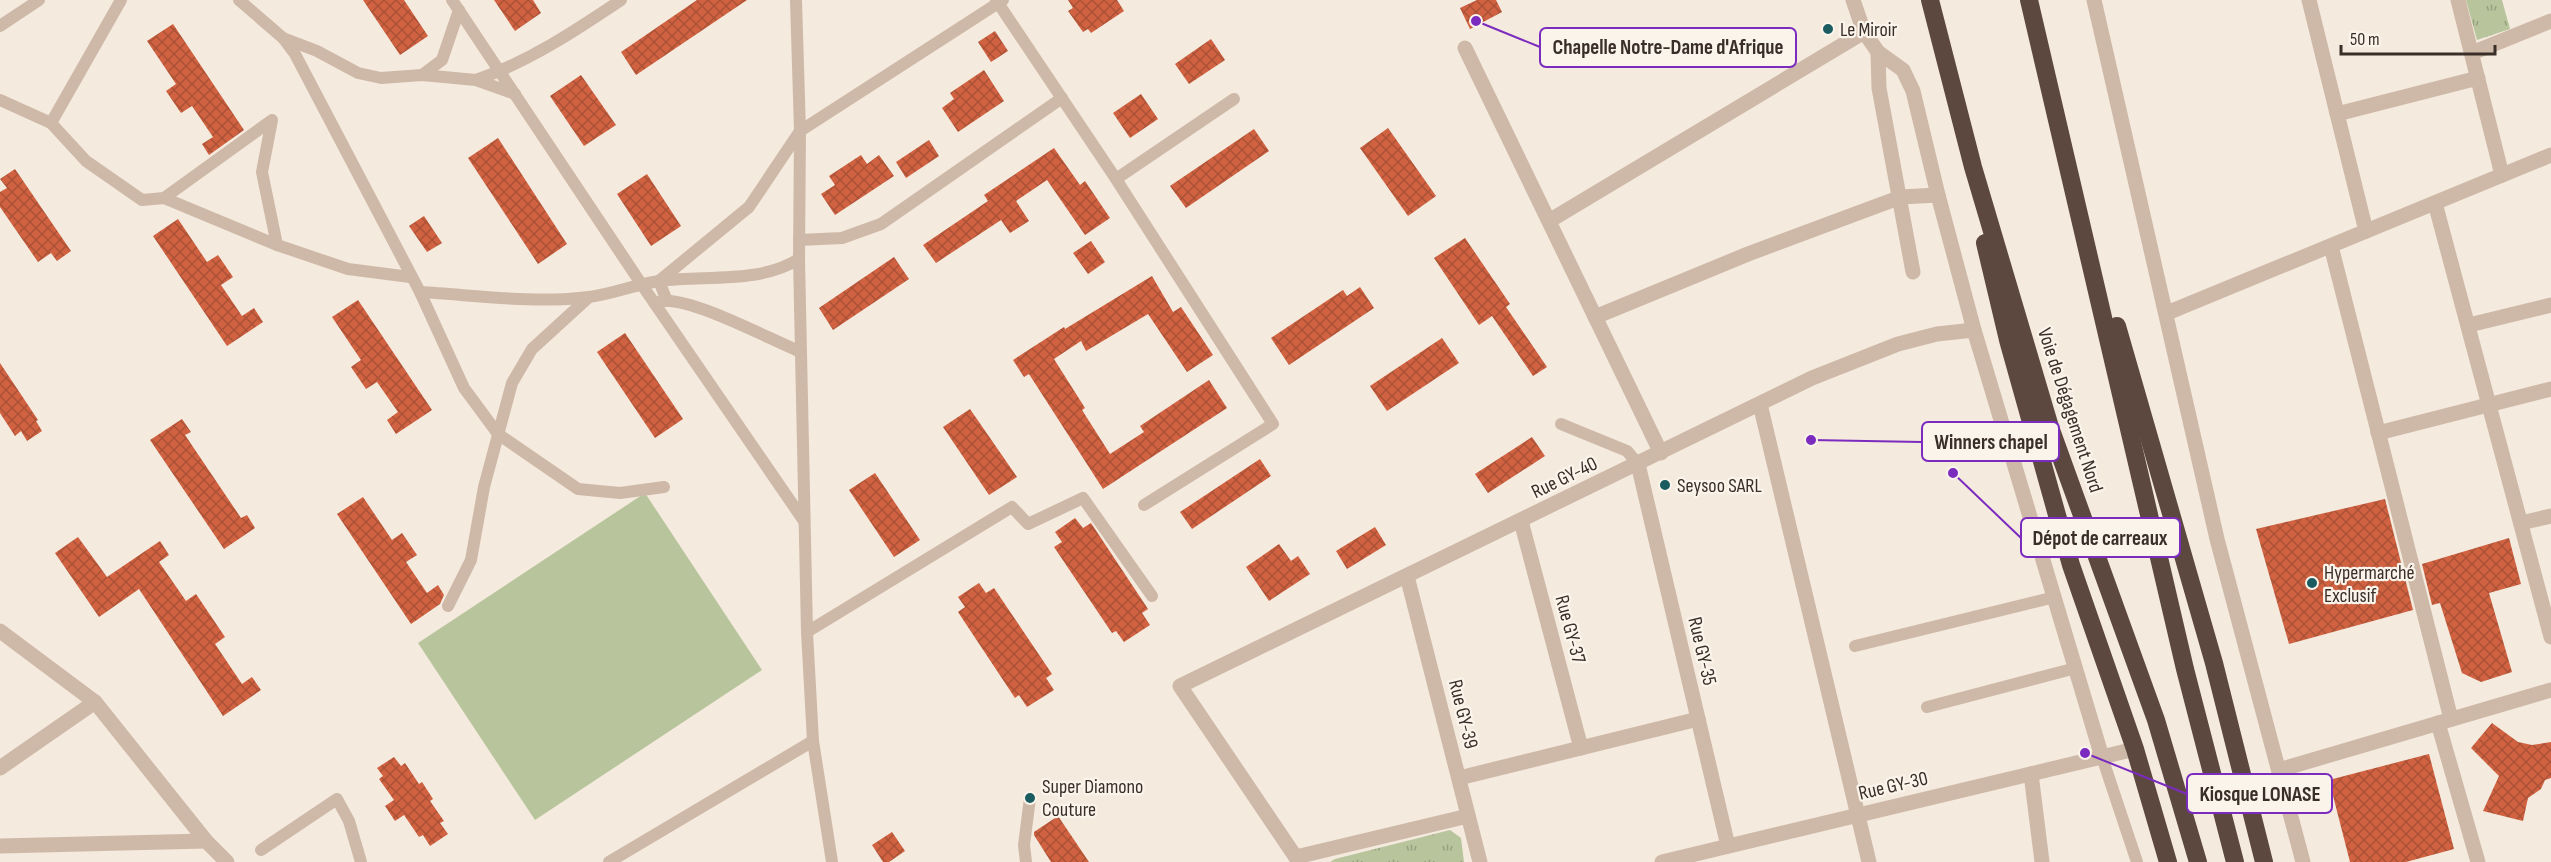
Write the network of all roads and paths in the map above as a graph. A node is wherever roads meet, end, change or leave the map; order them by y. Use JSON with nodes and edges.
{"nodes":[{"id":1,"x":39,"y":0,"type":"edge"},
{"id":2,"x":121,"y":0,"type":"edge"},
{"id":3,"x":239,"y":0,"type":"edge"},
{"id":4,"x":621,"y":0,"type":"edge"},
{"id":5,"x":796,"y":0,"type":"edge"},
{"id":6,"x":1853,"y":0,"type":"edge"},
{"id":7,"x":1930,"y":0,"type":"edge"},
{"id":8,"x":2029,"y":0,"type":"edge"},
{"id":9,"x":2094,"y":0,"type":"edge"},
{"id":10,"x":2309,"y":0,"type":"edge"},
{"id":11,"x":2458,"y":0,"type":"edge"},
{"id":12,"x":999,"y":1,"type":"edge"},
{"id":13,"x":455,"y":5,"type":"edge"},
{"id":14,"x":2551,"y":21,"type":"edge"},
{"id":15,"x":0,"y":26,"type":"edge"},
{"id":16,"x":1864,"y":32,"type":"junction"},
{"id":17,"x":283,"y":38,"type":"junction"},
{"id":18,"x":1465,"y":48,"type":"dead end"},
{"id":19,"x":1878,"y":52,"type":"junction"},
{"id":20,"x":2472,"y":53,"type":"junction"},
{"id":21,"x":501,"y":72,"type":"junction"},
{"id":22,"x":422,"y":75,"type":"junction"},
{"id":23,"x":2478,"y":78,"type":"junction"},
{"id":24,"x":476,"y":80,"type":"junction"},
{"id":25,"x":515,"y":94,"type":"junction"},
{"id":26,"x":1062,"y":98,"type":"junction"},
{"id":27,"x":1234,"y":99,"type":"dead end"},
{"id":28,"x":0,"y":100,"type":"edge"},
{"id":29,"x":2337,"y":114,"type":"junction"},
{"id":30,"x":51,"y":123,"type":"junction"},
{"id":31,"x":800,"y":132,"type":"junction"},
{"id":32,"x":2551,"y":155,"type":"edge"},
{"id":33,"x":1973,"y":167,"type":"junction"},
{"id":34,"x":2502,"y":175,"type":"junction"},
{"id":35,"x":1116,"y":179,"type":"junction"},
{"id":36,"x":1938,"y":195,"type":"junction"},
{"id":37,"x":1901,"y":197,"type":"junction"},
{"id":38,"x":164,"y":198,"type":"junction"},
{"id":39,"x":2435,"y":202,"type":"junction"},
{"id":40,"x":1549,"y":221,"type":"junction"},
{"id":41,"x":2083,"y":223,"type":"junction"},
{"id":42,"x":2366,"y":231,"type":"junction"},
{"id":43,"x":799,"y":240,"type":"junction"},
{"id":44,"x":277,"y":245,"type":"junction"},
{"id":45,"x":2331,"y":246,"type":"junction"},
{"id":46,"x":799,"y":259,"type":"junction"},
{"id":47,"x":1913,"y":272,"type":"dead end"},
{"id":48,"x":410,"y":277,"type":"junction"},
{"id":49,"x":659,"y":281,"type":"junction"},
{"id":50,"x":642,"y":285,"type":"junction"},
{"id":51,"x":420,"y":292,"type":"junction"},
{"id":52,"x":589,"y":297,"type":"junction"},
{"id":53,"x":668,"y":301,"type":"junction"},
{"id":54,"x":654,"y":302,"type":"junction"},
{"id":55,"x":2551,"y":306,"type":"edge"},
{"id":56,"x":2167,"y":313,"type":"junction"},
{"id":57,"x":1595,"y":317,"type":"junction"},
{"id":58,"x":2469,"y":325,"type":"junction"},
{"id":59,"x":1974,"y":330,"type":"junction"},
{"id":60,"x":801,"y":352,"type":"junction"},
{"id":61,"x":2551,"y":390,"type":"edge"},
{"id":62,"x":1760,"y":404,"type":"junction"},
{"id":63,"x":2491,"y":406,"type":"junction"},
{"id":64,"x":1561,"y":424,"type":"dead end"},
{"id":65,"x":2378,"y":433,"type":"junction"},
{"id":66,"x":498,"y":434,"type":"junction"},
{"id":67,"x":1661,"y":453,"type":"junction"},
{"id":68,"x":1638,"y":464,"type":"junction"},
{"id":69,"x":664,"y":487,"type":"dead end"},
{"id":70,"x":1144,"y":505,"type":"dead end"},
{"id":71,"x":2551,"y":516,"type":"edge"},
{"id":72,"x":1521,"y":521,"type":"junction"},
{"id":73,"x":805,"y":522,"type":"junction"},
{"id":74,"x":2521,"y":523,"type":"junction"},
{"id":75,"x":1407,"y":576,"type":"junction"},
{"id":76,"x":1152,"y":596,"type":"dead end"},
{"id":77,"x":2055,"y":597,"type":"junction"},
{"id":78,"x":448,"y":606,"type":"dead end"},
{"id":79,"x":0,"y":631,"type":"edge"},
{"id":80,"x":807,"y":632,"type":"junction"},
{"id":81,"x":2551,"y":637,"type":"edge"},
{"id":82,"x":1855,"y":646,"type":"dead end"},
{"id":83,"x":2076,"y":668,"type":"junction"},
{"id":84,"x":2551,"y":690,"type":"edge"},
{"id":85,"x":95,"y":702,"type":"junction"},
{"id":86,"x":1927,"y":707,"type":"dead end"},
{"id":87,"x":1698,"y":719,"type":"junction"},
{"id":88,"x":2445,"y":721,"type":"junction"},
{"id":89,"x":813,"y":741,"type":"junction"},
{"id":90,"x":1581,"y":748,"type":"junction"},
{"id":91,"x":2134,"y":749,"type":"junction"},
{"id":92,"x":2102,"y":757,"type":"junction"},
{"id":93,"x":0,"y":768,"type":"edge"},
{"id":94,"x":2279,"y":770,"type":"junction"},
{"id":95,"x":2031,"y":774,"type":"junction"},
{"id":96,"x":1459,"y":778,"type":"junction"},
{"id":97,"x":1030,"y":798,"type":"dead end"},
{"id":98,"x":1858,"y":815,"type":"junction"},
{"id":99,"x":1468,"y":816,"type":"junction"},
{"id":100,"x":206,"y":841,"type":"junction"},
{"id":101,"x":0,"y":846,"type":"edge"},
{"id":102,"x":261,"y":850,"type":"dead end"},
{"id":103,"x":1719,"y":853,"type":"edge"},
{"id":104,"x":1297,"y":860,"type":"edge"},
{"id":105,"x":227,"y":862,"type":"edge"},
{"id":106,"x":361,"y":862,"type":"edge"},
{"id":107,"x":609,"y":862,"type":"edge"},
{"id":108,"x":832,"y":862,"type":"edge"},
{"id":109,"x":1026,"y":862,"type":"edge"},
{"id":110,"x":1480,"y":862,"type":"edge"},
{"id":111,"x":1662,"y":862,"type":"edge"},
{"id":112,"x":1869,"y":862,"type":"edge"},
{"id":113,"x":2042,"y":862,"type":"edge"},
{"id":114,"x":2137,"y":862,"type":"edge"},
{"id":115,"x":2168,"y":862,"type":"edge"},
{"id":116,"x":2198,"y":862,"type":"edge"},
{"id":117,"x":2235,"y":862,"type":"edge"},
{"id":118,"x":2264,"y":862,"type":"edge"},
{"id":119,"x":2302,"y":862,"type":"edge"},
{"id":120,"x":2478,"y":862,"type":"edge"}],
"edges":[{"from":1,"to":15,"type":"lane"},
{"from":2,"to":30,"type":"lane"},
{"from":3,"to":17,"type":"lane"},
{"from":4,"to":21,"type":"lane"},
{"from":5,"to":31,"type":"lane"},
{"from":6,"to":16,"type":"street"},
{"from":7,"to":33,"type":"highway","name":"Voie de Dégagement Nord"},
{"from":8,"to":41,"type":"highway"},
{"from":9,"to":56,"type":"street"},
{"from":10,"to":29,"type":"street"},
{"from":11,"to":20,"type":"street"},
{"from":12,"to":26,"type":"lane"},
{"from":12,"to":31,"type":"lane"},
{"from":13,"to":21,"type":"lane"},
{"from":13,"to":22,"type":"lane"},
{"from":14,"to":20,"type":"street"},
{"from":16,"to":19,"type":"street"},
{"from":16,"to":40,"type":"street"},
{"from":17,"to":22,"type":"lane"},
{"from":17,"to":48,"type":"lane"},
{"from":18,"to":40,"type":"street"},
{"from":19,"to":36,"type":"street"},
{"from":19,"to":37,"type":"street"},
{"from":20,"to":23,"type":"street"},
{"from":21,"to":24,"type":"lane"},
{"from":21,"to":25,"type":"lane"},
{"from":22,"to":24,"type":"lane"},
{"from":23,"to":29,"type":"street"},
{"from":23,"to":34,"type":"street"},
{"from":24,"to":25,"type":"lane"},
{"from":25,"to":50,"type":"lane"},
{"from":26,"to":35,"type":"lane"},
{"from":26,"to":43,"type":"lane"},
{"from":27,"to":35,"type":"lane"},
{"from":28,"to":30,"type":"lane"},
{"from":29,"to":42,"type":"street"},
{"from":30,"to":38,"type":"lane"},
{"from":31,"to":43,"type":"lane"},
{"from":31,"to":49,"type":"lane"},
{"from":32,"to":34,"type":"street"},
{"from":33,"to":91,"type":"highway"},
{"from":33,"to":116,"type":"highway","name":"Voie de Dégagement Nord"},
{"from":34,"to":39,"type":"street"},
{"from":35,"to":70,"type":"lane"},
{"from":36,"to":37,"type":"street"},
{"from":36,"to":59,"type":"street"},
{"from":37,"to":47,"type":"street"},
{"from":37,"to":57,"type":"street"},
{"from":38,"to":44,"type":"lane"},
{"from":38,"to":44,"type":"lane"},
{"from":39,"to":42,"type":"street"},
{"from":39,"to":58,"type":"street"},
{"from":40,"to":57,"type":"street"},
{"from":41,"to":117,"type":"highway"},
{"from":41,"to":118,"type":"highway"},
{"from":42,"to":45,"type":"street"},
{"from":43,"to":46,"type":"lane"},
{"from":44,"to":48,"type":"lane"},
{"from":45,"to":56,"type":"street"},
{"from":45,"to":65,"type":"street"},
{"from":46,"to":49,"type":"lane"},
{"from":46,"to":60,"type":"lane"},
{"from":48,"to":51,"type":"lane"},
{"from":49,"to":50,"type":"lane"},
{"from":49,"to":53,"type":"lane"},
{"from":50,"to":52,"type":"lane"},
{"from":50,"to":54,"type":"lane"},
{"from":51,"to":52,"type":"lane"},
{"from":51,"to":66,"type":"lane"},
{"from":52,"to":66,"type":"lane"},
{"from":53,"to":54,"type":"lane"},
{"from":53,"to":60,"type":"lane"},
{"from":54,"to":73,"type":"lane"},
{"from":55,"to":58,"type":"street"},
{"from":56,"to":94,"type":"street"},
{"from":57,"to":67,"type":"street"},
{"from":58,"to":63,"type":"street"},
{"from":59,"to":62,"type":"street","name":"Rue GY-40"},
{"from":59,"to":77,"type":"street"},
{"from":60,"to":73,"type":"lane"},
{"from":61,"to":63,"type":"street"},
{"from":62,"to":67,"type":"street","name":"Rue GY-40"},
{"from":62,"to":98,"type":"street"},
{"from":63,"to":65,"type":"street"},
{"from":63,"to":74,"type":"street"},
{"from":64,"to":68,"type":"lane"},
{"from":65,"to":88,"type":"street"},
{"from":66,"to":69,"type":"lane"},
{"from":66,"to":78,"type":"lane"},
{"from":67,"to":68,"type":"street","name":"Rue GY-40"},
{"from":68,"to":72,"type":"street","name":"Rue GY-40"},
{"from":68,"to":87,"type":"street","name":"Rue GY-35"},
{"from":71,"to":74,"type":"street"},
{"from":72,"to":75,"type":"street","name":"Rue GY-40"},
{"from":72,"to":90,"type":"street","name":"Rue GY-37"},
{"from":73,"to":80,"type":"lane"},
{"from":74,"to":81,"type":"street"},
{"from":75,"to":96,"type":"street","name":"Rue GY-39"},
{"from":75,"to":104,"type":"street","name":"Rue GY-40"},
{"from":76,"to":80,"type":"lane"},
{"from":77,"to":82,"type":"lane"},
{"from":77,"to":83,"type":"street"},
{"from":79,"to":85,"type":"street"},
{"from":80,"to":89,"type":"lane"},
{"from":83,"to":86,"type":"lane"},
{"from":83,"to":92,"type":"street"},
{"from":84,"to":88,"type":"street"},
{"from":85,"to":93,"type":"street"},
{"from":85,"to":100,"type":"street"},
{"from":87,"to":90,"type":"street"},
{"from":87,"to":103,"type":"street","name":"Rue GY-35"},
{"from":88,"to":94,"type":"street"},
{"from":88,"to":120,"type":"street"},
{"from":89,"to":107,"type":"lane"},
{"from":89,"to":108,"type":"lane"},
{"from":90,"to":96,"type":"street"},
{"from":91,"to":92,"type":"street","name":"Rue GY-30"},
{"from":91,"to":115,"type":"highway"},
{"from":92,"to":95,"type":"street","name":"Rue GY-30"},
{"from":92,"to":114,"type":"lane"},
{"from":94,"to":119,"type":"street"},
{"from":95,"to":98,"type":"street","name":"Rue GY-30"},
{"from":95,"to":113,"type":"street"},
{"from":96,"to":99,"type":"street","name":"Rue GY-39"},
{"from":97,"to":109,"type":"lane"},
{"from":98,"to":103,"type":"street","name":"Rue GY-30"},
{"from":98,"to":112,"type":"street"},
{"from":99,"to":104,"type":"street"},
{"from":99,"to":110,"type":"street","name":"Rue GY-39"},
{"from":100,"to":101,"type":"street"},
{"from":100,"to":105,"type":"street"},
{"from":102,"to":106,"type":"lane"},
{"from":103,"to":111,"type":"street","name":"Rue GY-30"}]}
